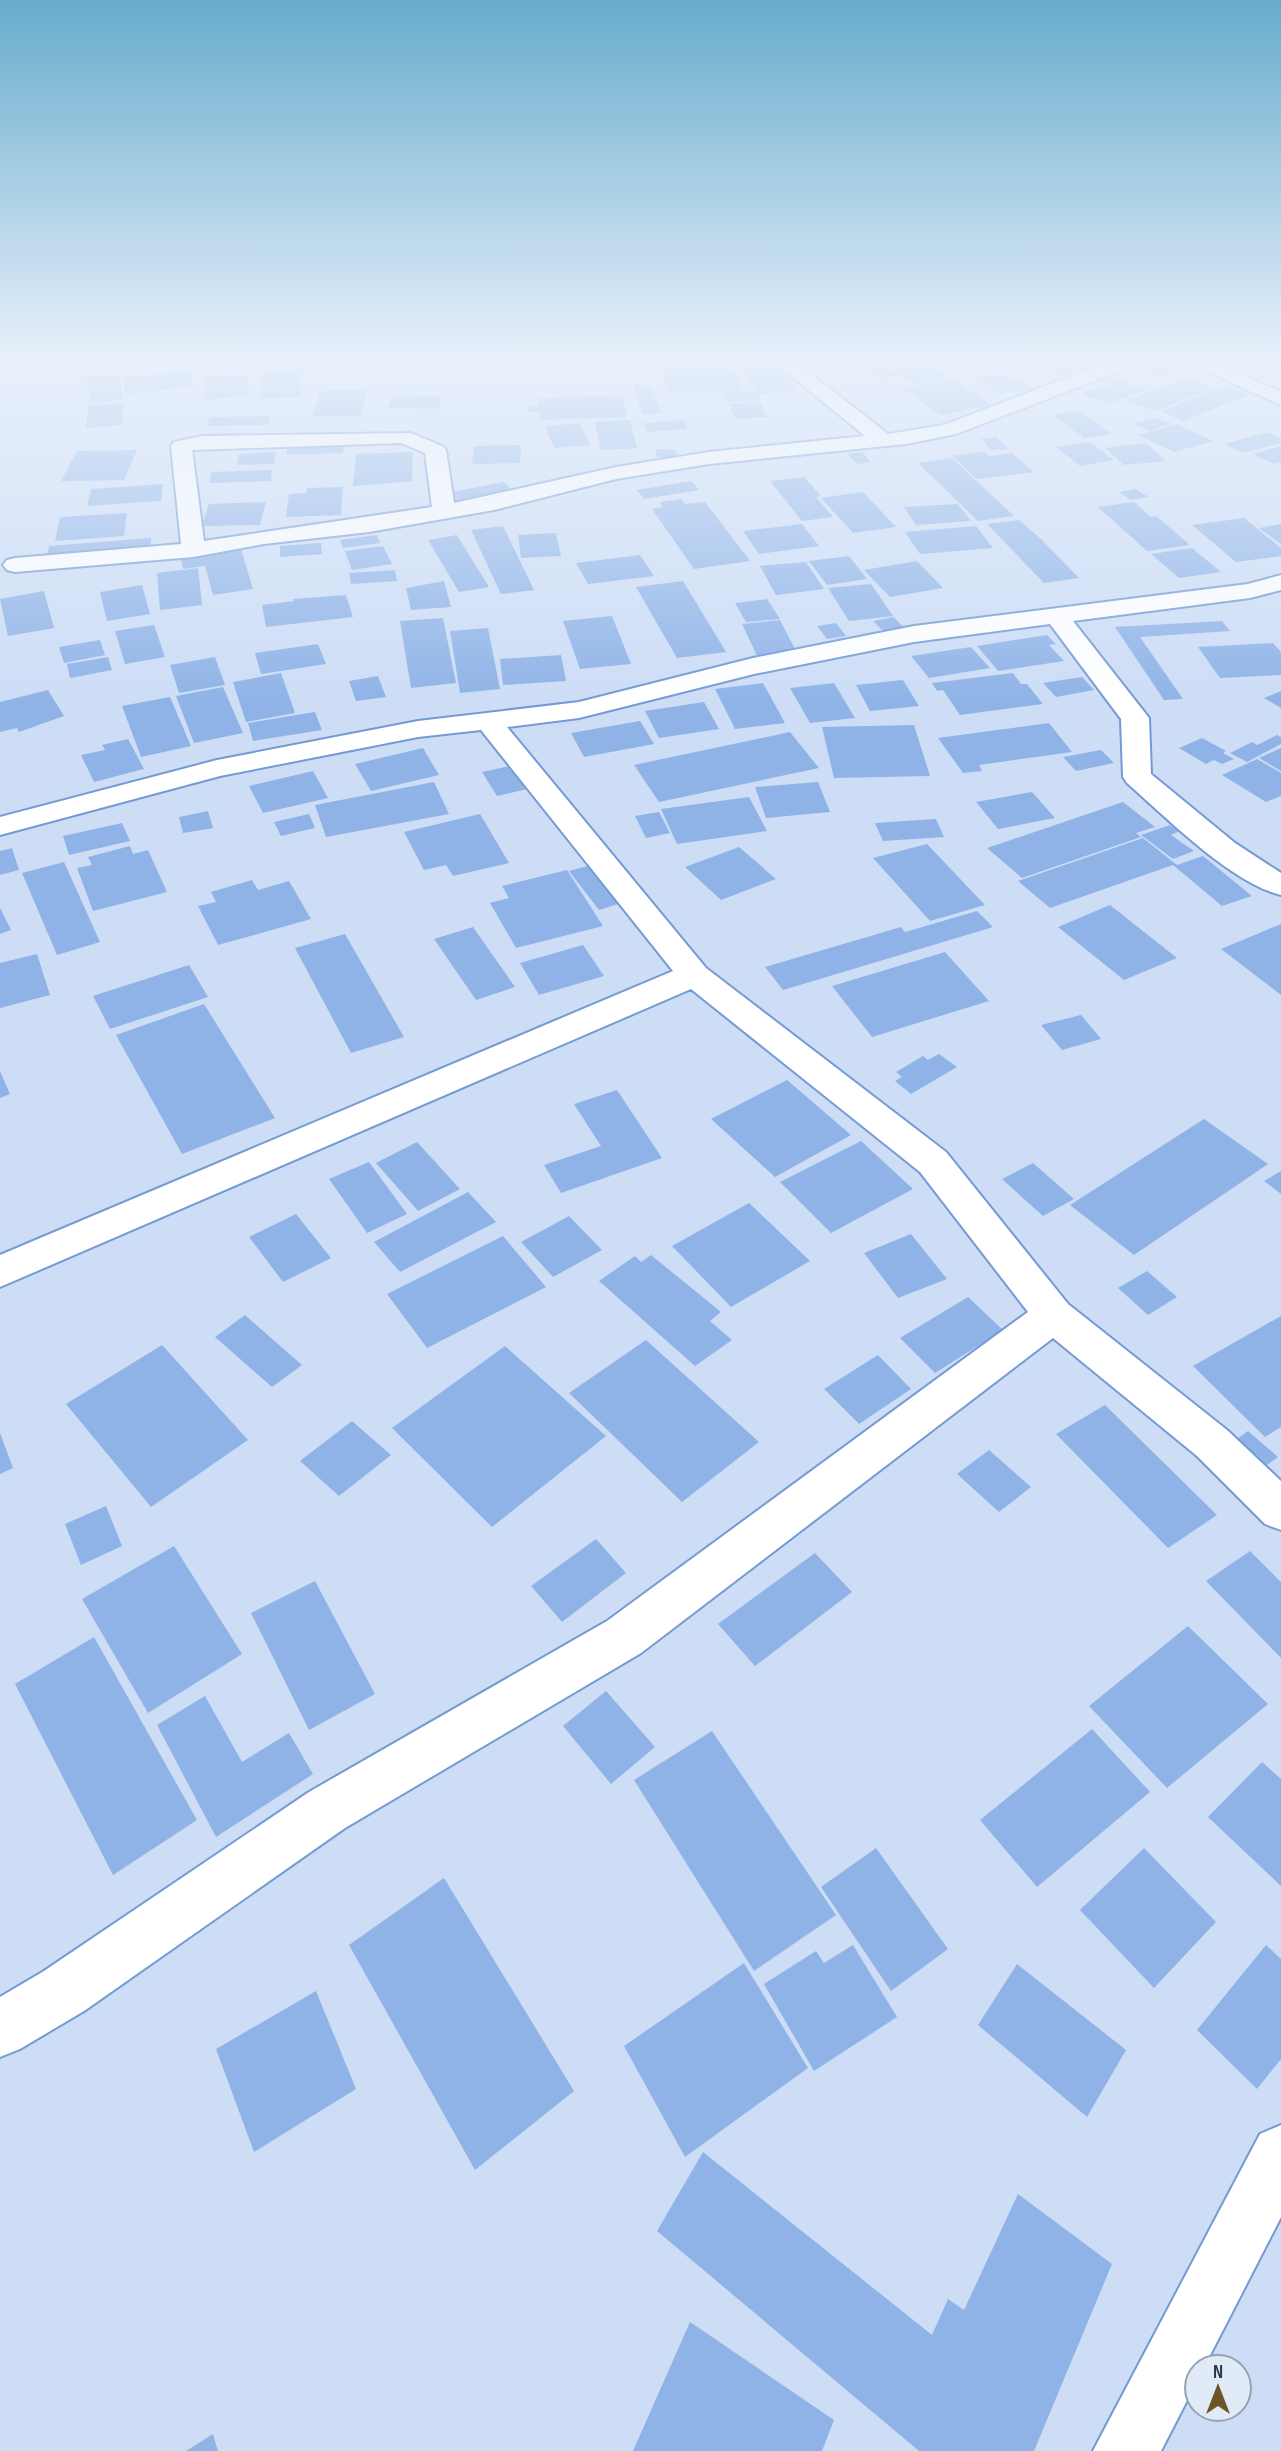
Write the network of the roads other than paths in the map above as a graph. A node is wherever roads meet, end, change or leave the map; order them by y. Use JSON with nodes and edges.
{"nodes":[{"id":1,"x":184,"y":474,"type":"edge"},
{"id":2,"x":439,"y":474,"type":"edge"},
{"id":3,"x":610,"y":474,"type":"edge"},
{"id":4,"x":444,"y":512,"type":"junction"},
{"id":5,"x":193,"y":550,"type":"junction"},
{"id":6,"x":15,"y":565,"type":"dead end"},
{"id":7,"x":1281,"y":582,"type":"edge"},
{"id":8,"x":1055,"y":614,"type":"junction"},
{"id":9,"x":579,"y":710,"type":"junction"},
{"id":10,"x":488,"y":721,"type":"junction"},
{"id":11,"x":518,"y":761,"type":"junction"},
{"id":12,"x":0,"y":826,"type":"edge"},
{"id":13,"x":1281,"y":886,"type":"edge"},
{"id":14,"x":694,"y":975,"type":"junction"},
{"id":15,"x":0,"y":1272,"type":"edge"},
{"id":16,"x":1054,"y":1315,"type":"junction"},
{"id":17,"x":1281,"y":1510,"type":"edge"},
{"id":18,"x":0,"y":2029,"type":"edge"},
{"id":19,"x":1281,"y":2154,"type":"edge"},
{"id":20,"x":1126,"y":2451,"type":"edge"}],
"edges":[{"from":1,"to":5,"type":"street"},
{"from":2,"to":4,"type":"street"},
{"from":3,"to":4,"type":"street"},
{"from":4,"to":5,"type":"street"},
{"from":5,"to":6,"type":"street"},
{"from":7,"to":8,"type":"street"},
{"from":8,"to":9,"type":"street"},
{"from":8,"to":13,"type":"street"},
{"from":9,"to":10,"type":"street"},
{"from":9,"to":11,"type":"street"},
{"from":10,"to":11,"type":"street"},
{"from":10,"to":12,"type":"street"},
{"from":11,"to":14,"type":"street"},
{"from":14,"to":15,"type":"street"},
{"from":14,"to":16,"type":"street"},
{"from":16,"to":17,"type":"street"},
{"from":16,"to":18,"type":"street"},
{"from":19,"to":20,"type":"street"}]}
